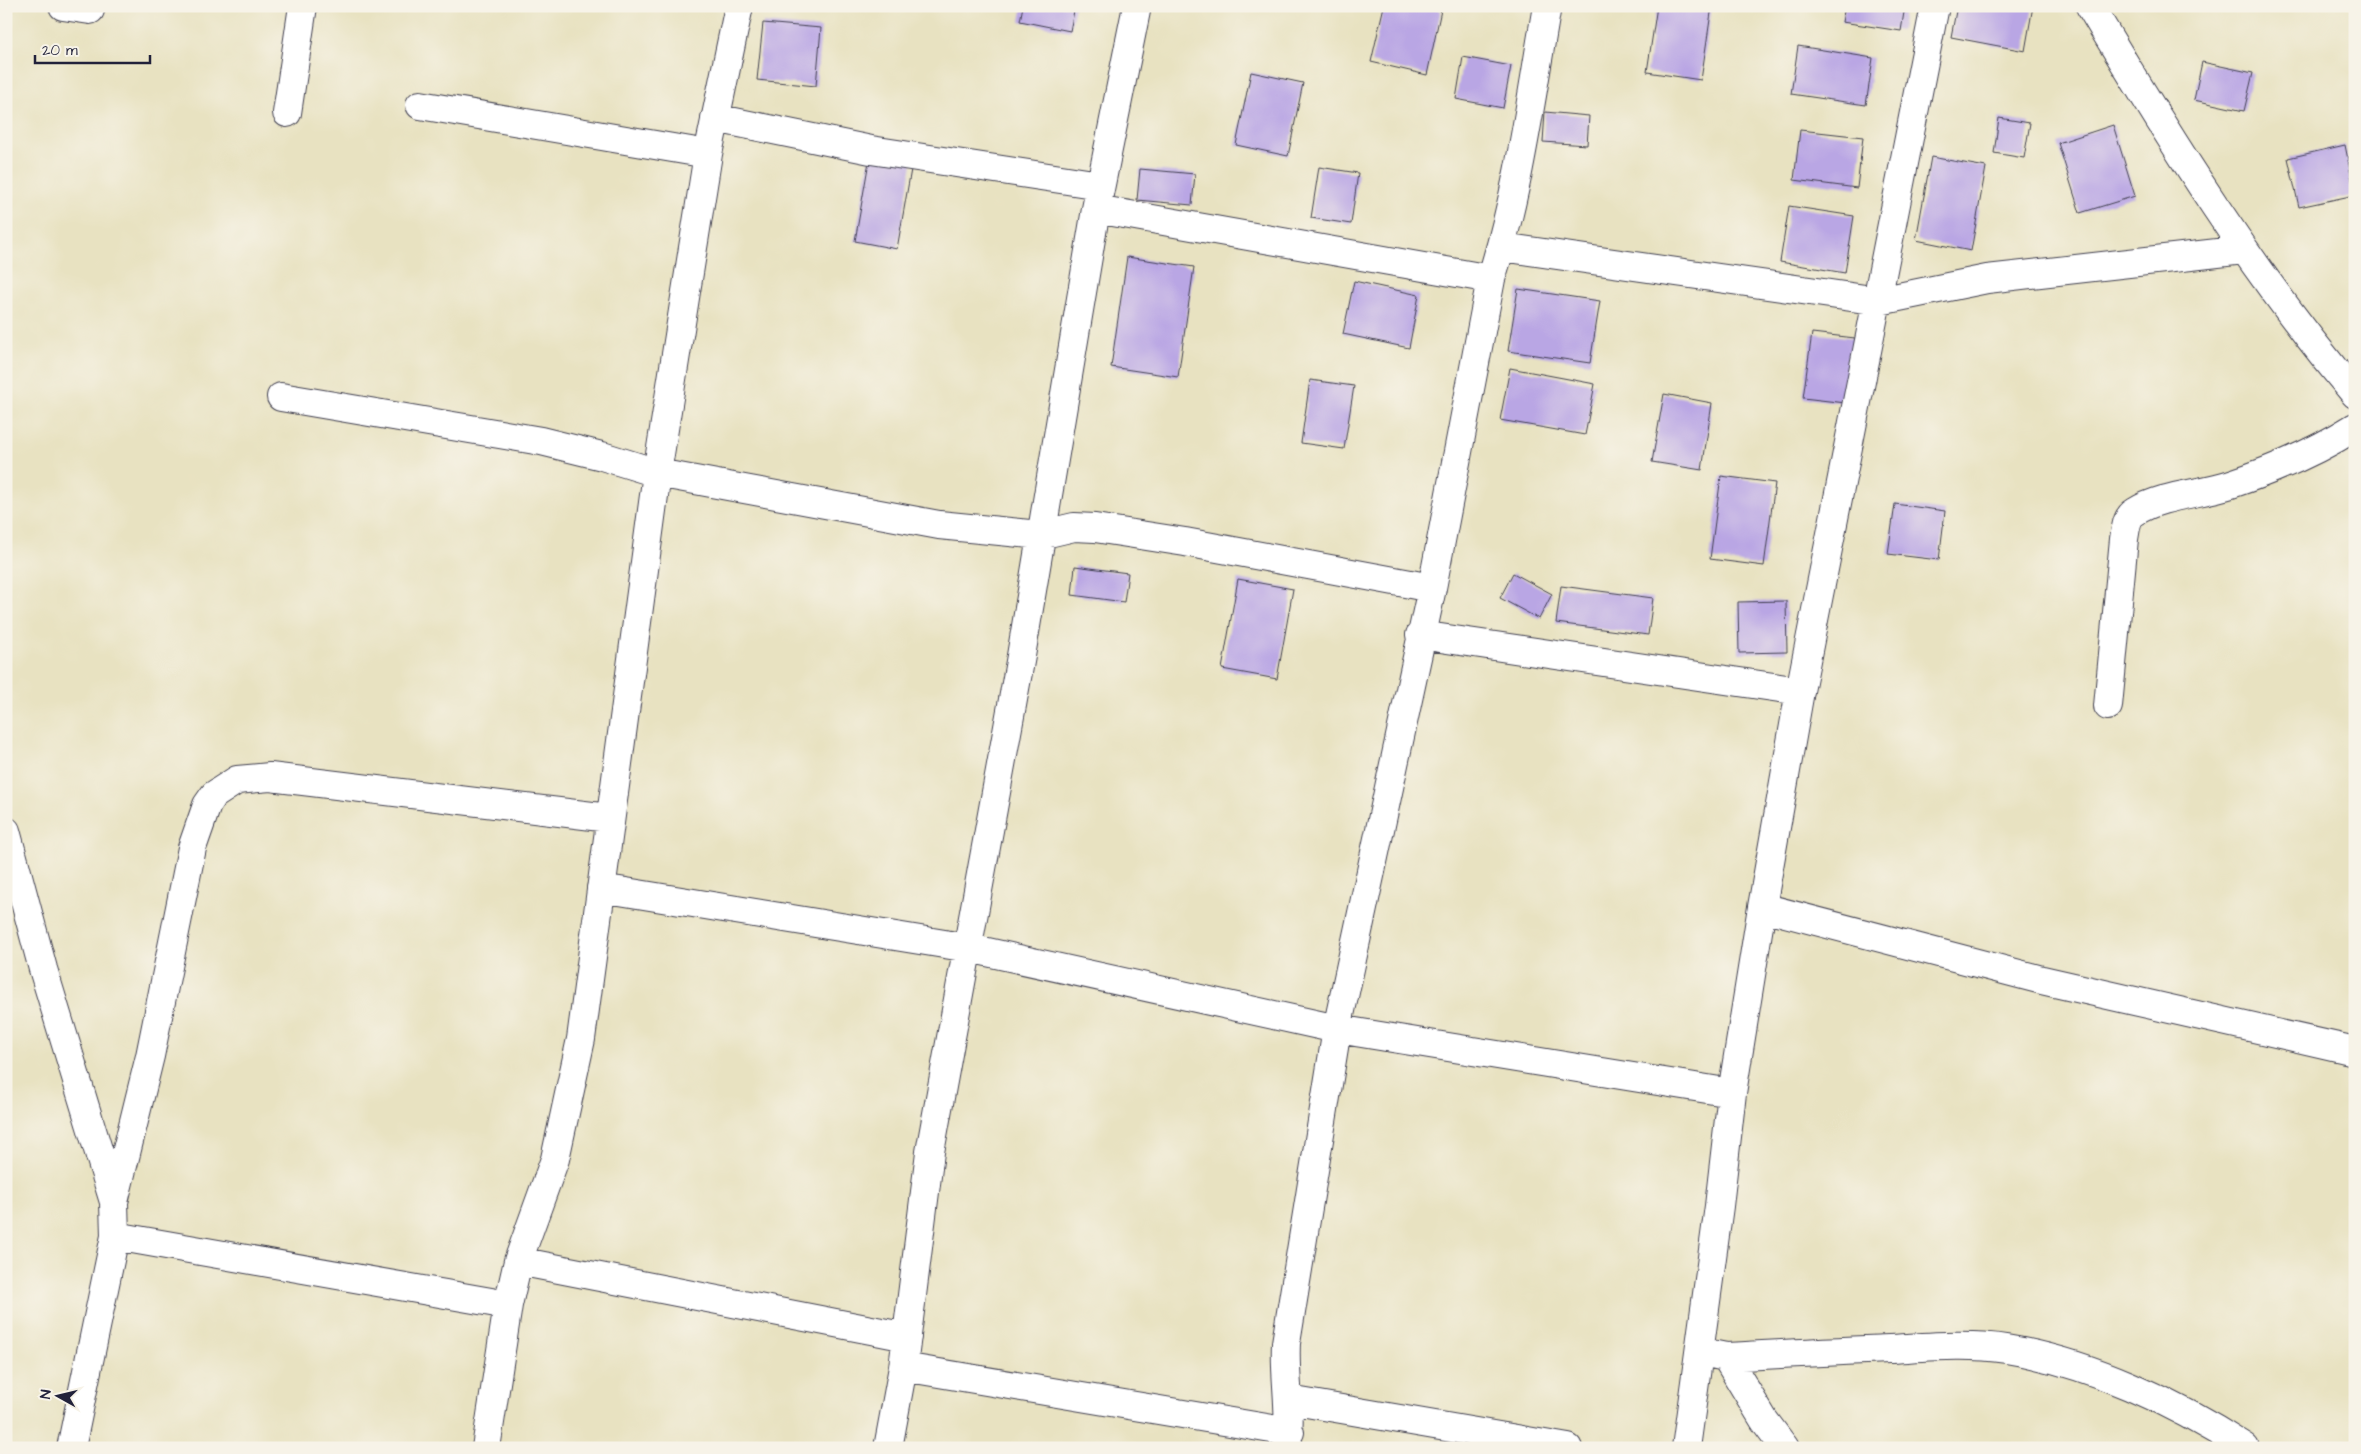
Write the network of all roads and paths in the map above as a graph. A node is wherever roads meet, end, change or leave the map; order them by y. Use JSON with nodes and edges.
{"nodes":[{"id":1,"x":63,"y":6,"type":"edge"},
{"id":2,"x":302,"y":6,"type":"edge"},
{"id":3,"x":739,"y":6,"type":"edge"},
{"id":4,"x":1137,"y":6,"type":"edge"},
{"id":5,"x":1547,"y":6,"type":"edge"},
{"id":6,"x":1935,"y":6,"type":"edge"},
{"id":7,"x":2090,"y":6,"type":"edge"},
{"id":8,"x":90,"y":10,"type":"dead end"},
{"id":9,"x":420,"y":105,"type":"dead end"},
{"id":10,"x":286,"y":113,"type":"dead end"},
{"id":11,"x":715,"y":118,"type":"junction"},
{"id":12,"x":708,"y":154,"type":"junction"},
{"id":13,"x":1098,"y":197,"type":"junction"},
{"id":14,"x":1502,"y":246,"type":"junction"},
{"id":15,"x":2244,"y":250,"type":"junction"},
{"id":16,"x":1491,"y":279,"type":"junction"},
{"id":17,"x":1878,"y":301,"type":"junction"},
{"id":18,"x":2355,"y":394,"type":"edge"},
{"id":19,"x":281,"y":397,"type":"dead end"},
{"id":20,"x":2355,"y":427,"type":"edge"},
{"id":21,"x":657,"y":473,"type":"junction"},
{"id":22,"x":1040,"y":535,"type":"junction"},
{"id":23,"x":1432,"y":588,"type":"junction"},
{"id":24,"x":1420,"y":635,"type":"junction"},
{"id":25,"x":1800,"y":691,"type":"junction"},
{"id":26,"x":2108,"y":706,"type":"dead end"},
{"id":27,"x":609,"y":818,"type":"junction"},
{"id":28,"x":6,"y":831,"type":"edge"},
{"id":29,"x":601,"y":888,"type":"junction"},
{"id":30,"x":1762,"y":907,"type":"junction"},
{"id":31,"x":969,"y":948,"type":"junction"},
{"id":32,"x":1337,"y":1029,"type":"junction"},
{"id":33,"x":2355,"y":1051,"type":"edge"},
{"id":34,"x":1732,"y":1093,"type":"junction"},
{"id":35,"x":114,"y":1202,"type":"junction"},
{"id":36,"x":115,"y":1236,"type":"junction"},
{"id":37,"x":518,"y":1261,"type":"junction"},
{"id":38,"x":508,"y":1305,"type":"junction"},
{"id":39,"x":907,"y":1337,"type":"junction"},
{"id":40,"x":1700,"y":1351,"type":"junction"},
{"id":41,"x":1726,"y":1357,"type":"junction"},
{"id":42,"x":903,"y":1367,"type":"junction"},
{"id":43,"x":1289,"y":1400,"type":"junction"},
{"id":44,"x":1289,"y":1440,"type":"edge"},
{"id":45,"x":71,"y":1448,"type":"edge"},
{"id":46,"x":486,"y":1448,"type":"edge"},
{"id":47,"x":888,"y":1448,"type":"edge"},
{"id":48,"x":1568,"y":1448,"type":"edge"},
{"id":49,"x":1686,"y":1448,"type":"edge"},
{"id":50,"x":1785,"y":1448,"type":"edge"},
{"id":51,"x":2245,"y":1448,"type":"edge"}],
"edges":[{"from":1,"to":8,"type":"street"},
{"from":2,"to":10,"type":"street"},
{"from":3,"to":11,"type":"street"},
{"from":4,"to":13,"type":"street"},
{"from":5,"to":14,"type":"street"},
{"from":6,"to":17,"type":"street"},
{"from":7,"to":15,"type":"street"},
{"from":9,"to":12,"type":"street"},
{"from":11,"to":12,"type":"street"},
{"from":11,"to":13,"type":"street"},
{"from":12,"to":21,"type":"street"},
{"from":13,"to":16,"type":"street"},
{"from":13,"to":22,"type":"street"},
{"from":14,"to":16,"type":"street"},
{"from":14,"to":17,"type":"street"},
{"from":15,"to":17,"type":"street"},
{"from":15,"to":18,"type":"street"},
{"from":16,"to":23,"type":"street"},
{"from":17,"to":25,"type":"street"},
{"from":19,"to":21,"type":"street"},
{"from":20,"to":26,"type":"street"},
{"from":21,"to":22,"type":"street"},
{"from":21,"to":27,"type":"street"},
{"from":22,"to":23,"type":"street"},
{"from":22,"to":31,"type":"street"},
{"from":23,"to":24,"type":"street"},
{"from":24,"to":25,"type":"street"},
{"from":24,"to":32,"type":"street"},
{"from":25,"to":30,"type":"street"},
{"from":27,"to":29,"type":"street"},
{"from":27,"to":35,"type":"street"},
{"from":28,"to":35,"type":"street"},
{"from":29,"to":31,"type":"street"},
{"from":29,"to":37,"type":"street"},
{"from":30,"to":33,"type":"street"},
{"from":30,"to":34,"type":"street"},
{"from":31,"to":32,"type":"street"},
{"from":31,"to":39,"type":"street"},
{"from":32,"to":34,"type":"street"},
{"from":32,"to":43,"type":"street"},
{"from":34,"to":40,"type":"street"},
{"from":35,"to":36,"type":"street"},
{"from":36,"to":38,"type":"street"},
{"from":36,"to":45,"type":"street"},
{"from":37,"to":38,"type":"street"},
{"from":37,"to":39,"type":"street"},
{"from":38,"to":46,"type":"street"},
{"from":39,"to":42,"type":"street"},
{"from":40,"to":41,"type":"street"},
{"from":40,"to":49,"type":"street"},
{"from":41,"to":50,"type":"street"},
{"from":41,"to":51,"type":"street"},
{"from":42,"to":44,"type":"street"},
{"from":42,"to":47,"type":"street"},
{"from":43,"to":44,"type":"street"},
{"from":43,"to":48,"type":"street"}]}
